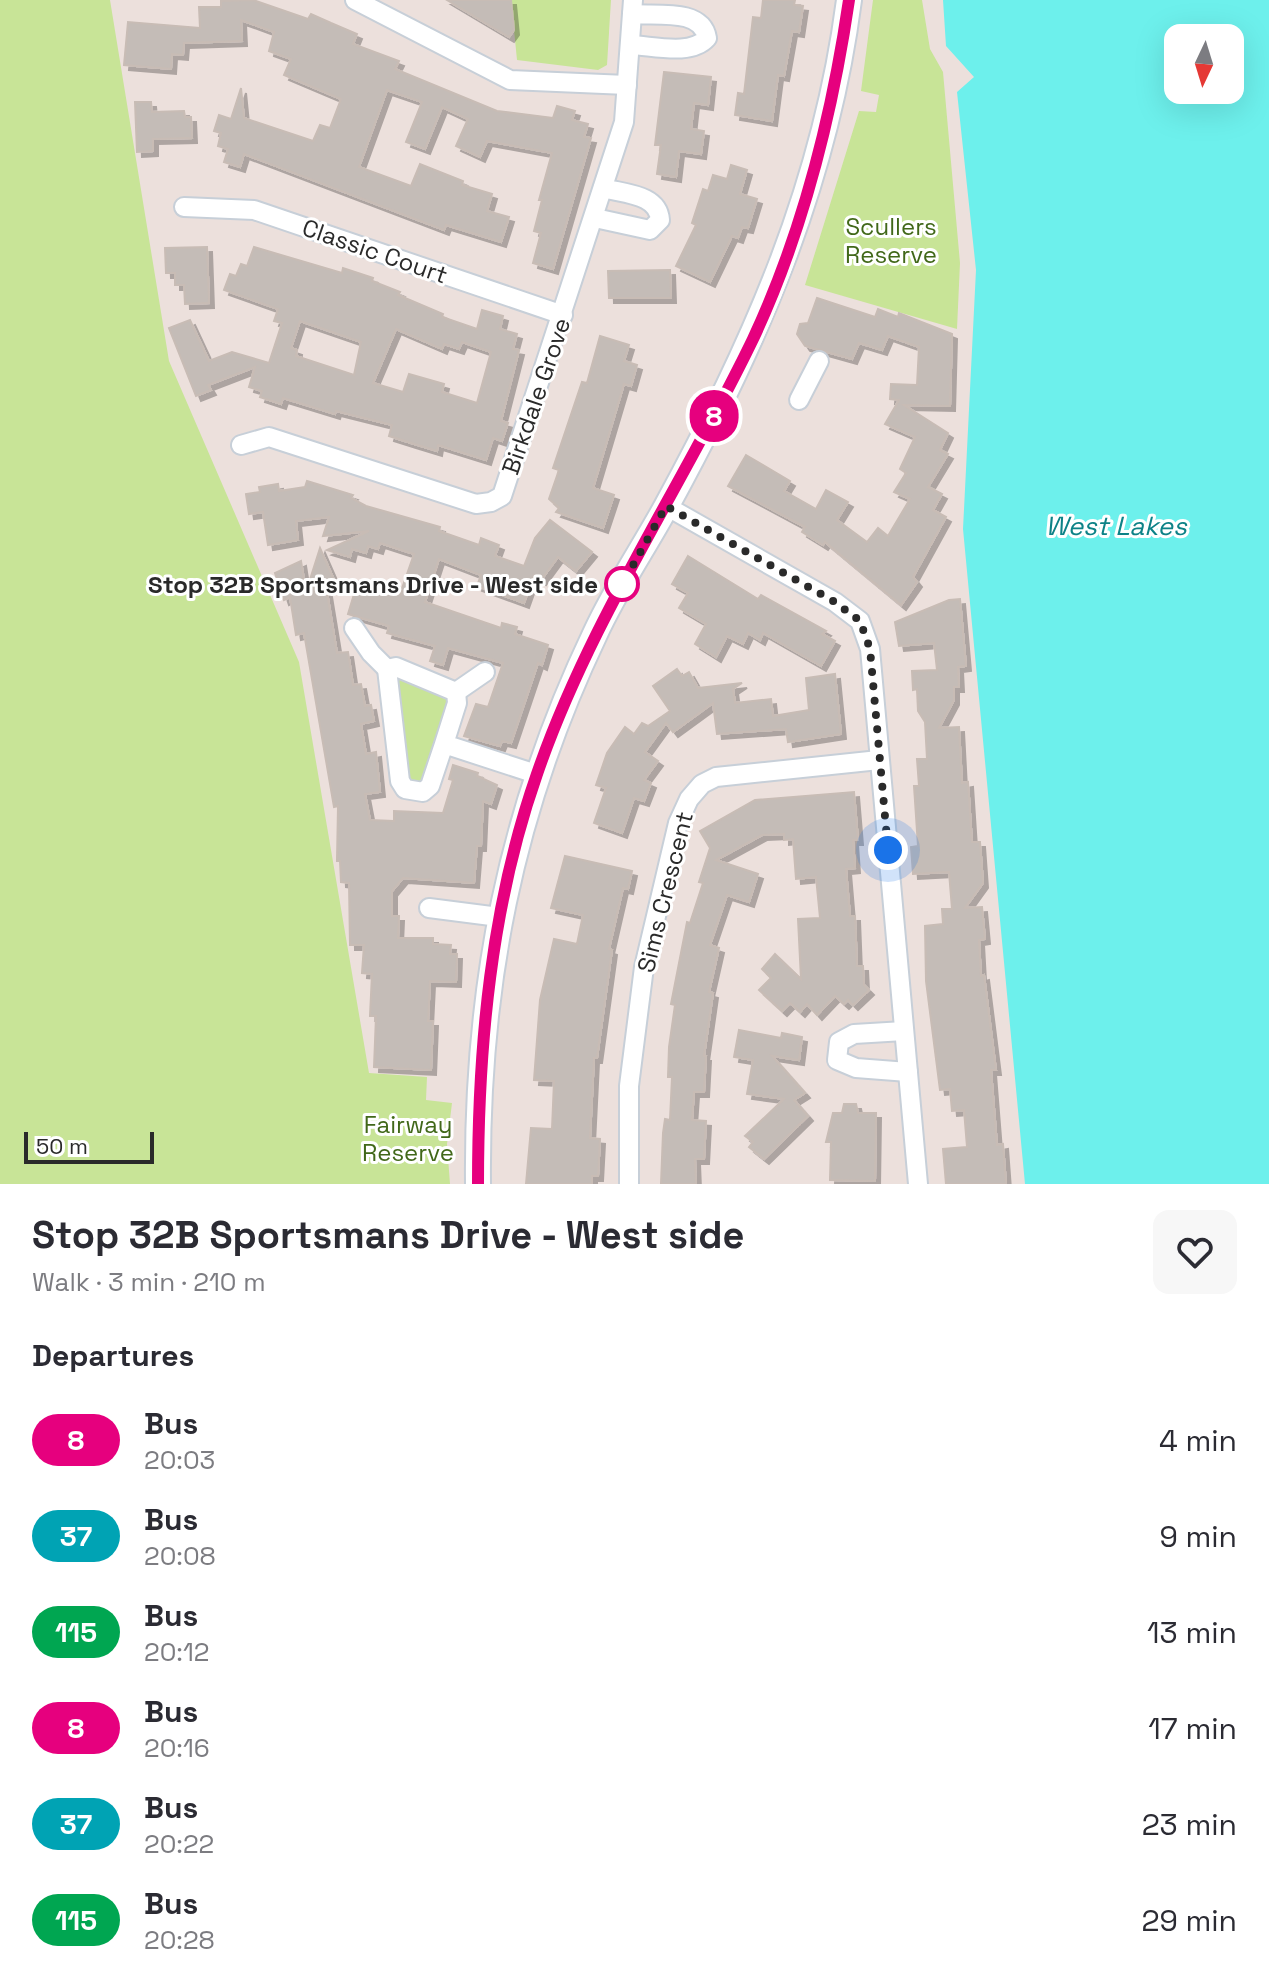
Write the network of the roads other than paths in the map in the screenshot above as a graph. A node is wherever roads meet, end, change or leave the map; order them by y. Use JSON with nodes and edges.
{"nodes":[{"id":1,"x":355,"y":0,"type":"edge"},
{"id":2,"x":849,"y":0,"type":"edge"},
{"id":3,"x":633,"y":7,"type":"edge"},
{"id":4,"x":631,"y":45,"type":"junction"},
{"id":5,"x":627,"y":85,"type":"junction"},
{"id":6,"x":603,"y":188,"type":"junction"},
{"id":7,"x":184,"y":207,"type":"dead end"},
{"id":8,"x":595,"y":218,"type":"junction"},
{"id":9,"x":563,"y":315,"type":"junction"},
{"id":10,"x":819,"y":361,"type":"dead end"},
{"id":11,"x":799,"y":400,"type":"dead end"},
{"id":12,"x":241,"y":445,"type":"dead end"},
{"id":13,"x":666,"y":506,"type":"junction"},
{"id":14,"x":354,"y":628,"type":"dead end"},
{"id":15,"x":387,"y":669,"type":"junction"},
{"id":16,"x":485,"y":672,"type":"dead end"},
{"id":17,"x":456,"y":692,"type":"junction"},
{"id":18,"x":444,"y":744,"type":"junction"},
{"id":19,"x":879,"y":760,"type":"junction"},
{"id":20,"x":536,"y":774,"type":"junction"},
{"id":21,"x":429,"y":908,"type":"dead end"},
{"id":22,"x":499,"y":917,"type":"junction"},
{"id":23,"x":904,"y":1031,"type":"junction"},
{"id":24,"x":908,"y":1072,"type":"junction"},
{"id":25,"x":478,"y":1184,"type":"edge"},
{"id":26,"x":629,"y":1184,"type":"edge"},
{"id":27,"x":918,"y":1184,"type":"edge"}],
"edges":[{"from":1,"to":5,"type":"street"},
{"from":2,"to":13,"type":"street"},
{"from":3,"to":4,"type":"street","name":"Birkdale Grove"},
{"from":3,"to":4,"type":"street","name":"Birkdale Grove"},
{"from":4,"to":5,"type":"street","name":"Birkdale Grove"},
{"from":5,"to":6,"type":"street","name":"Birkdale Grove"},
{"from":6,"to":8,"type":"street","name":"Birkdale Grove"},
{"from":6,"to":8,"type":"street"},
{"from":7,"to":9,"type":"street","name":"Classic Court"},
{"from":8,"to":9,"type":"street","name":"Birkdale Grove"},
{"from":9,"to":12,"type":"street","name":"Birkdale Grove"},
{"from":10,"to":11,"type":"street"},
{"from":13,"to":19,"type":"street"},
{"from":13,"to":20,"type":"street"},
{"from":14,"to":15,"type":"street"},
{"from":15,"to":17,"type":"street"},
{"from":15,"to":18,"type":"street"},
{"from":16,"to":17,"type":"street"},
{"from":17,"to":18,"type":"street"},
{"from":18,"to":20,"type":"street"},
{"from":19,"to":23,"type":"street"},
{"from":19,"to":26,"type":"street","name":"Sims Crescent"},
{"from":20,"to":22,"type":"street"},
{"from":21,"to":22,"type":"street"},
{"from":22,"to":25,"type":"street"},
{"from":23,"to":24,"type":"street"},
{"from":23,"to":24,"type":"street"},
{"from":24,"to":27,"type":"street"}]}
